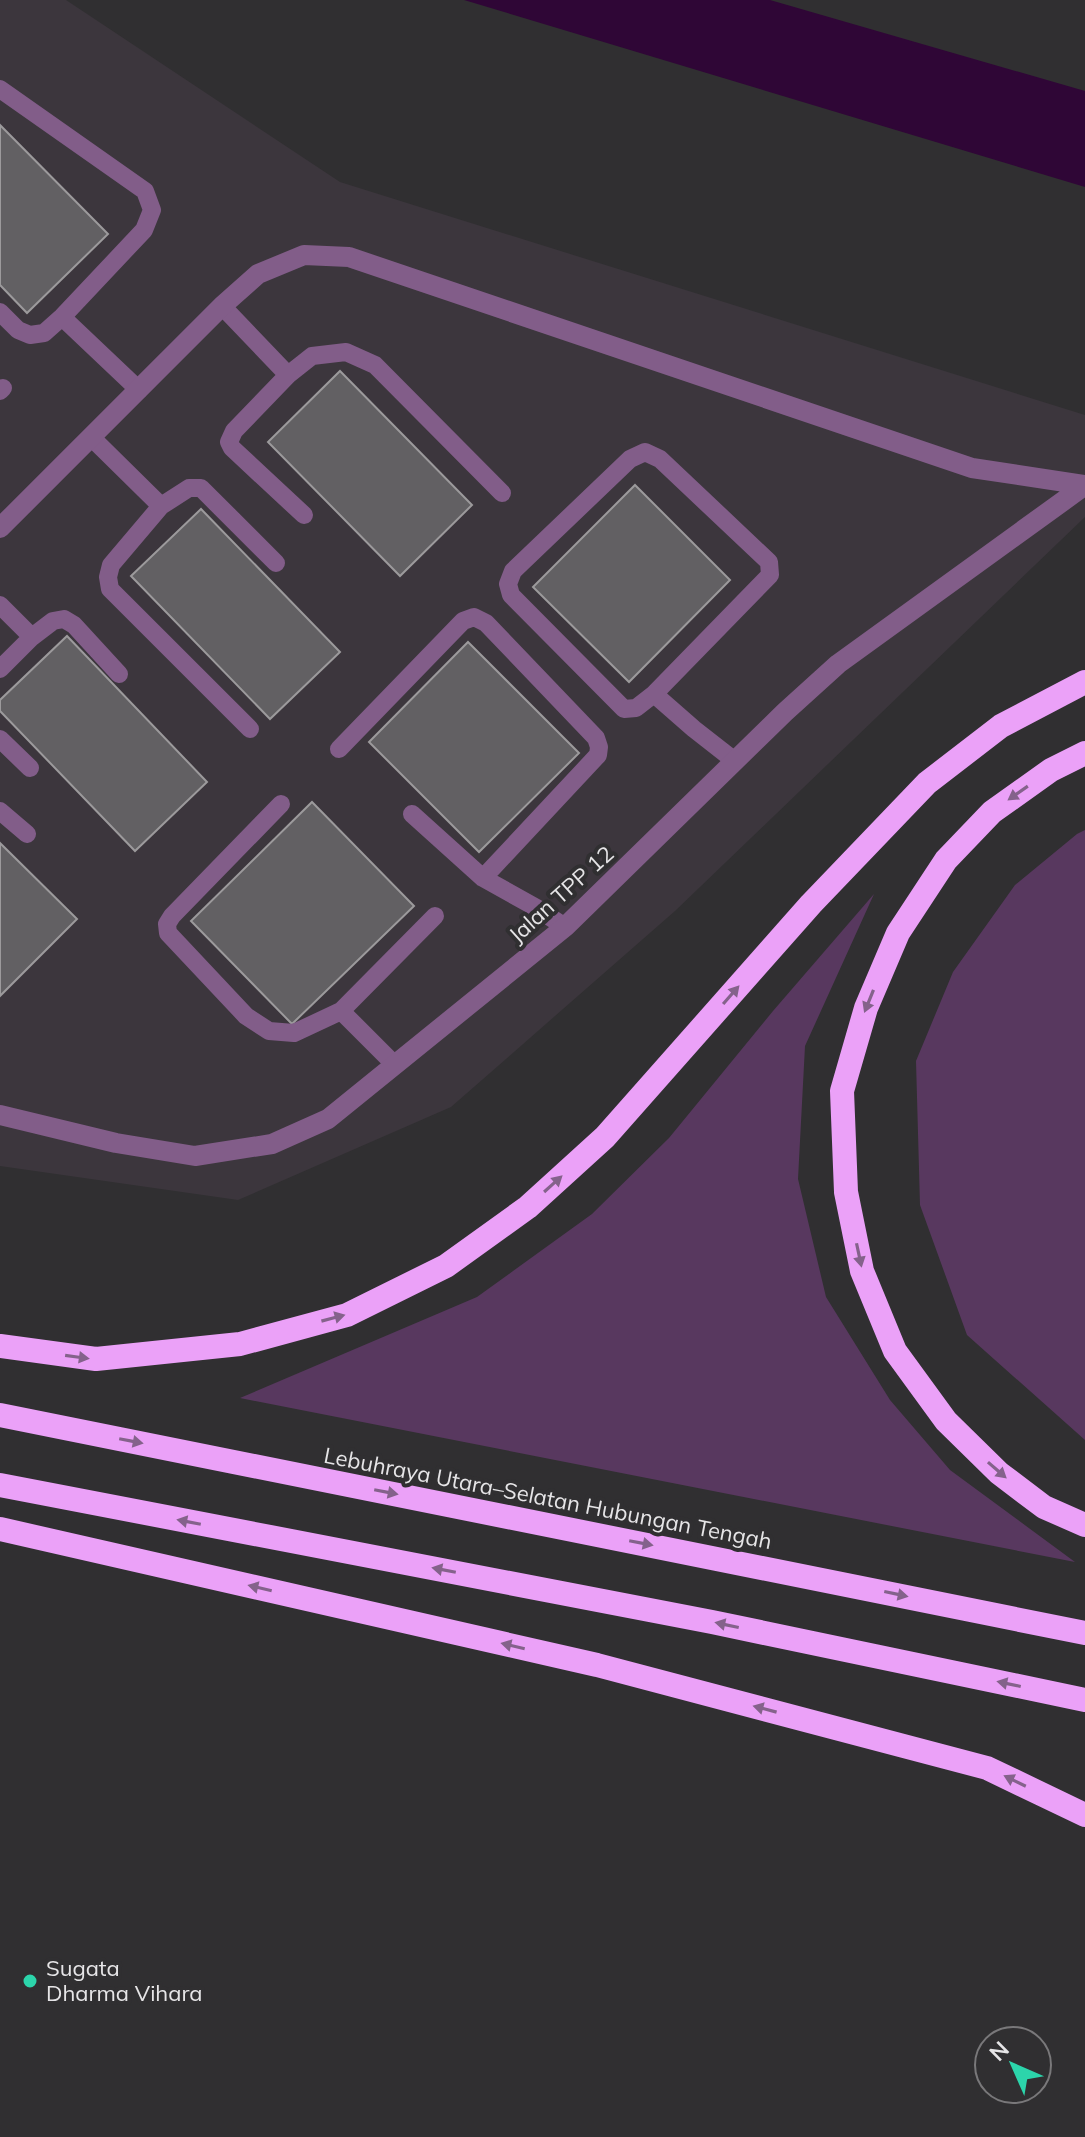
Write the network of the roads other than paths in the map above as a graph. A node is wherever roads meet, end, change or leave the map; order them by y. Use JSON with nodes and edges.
{"nodes":[{"id":1,"x":0,"y":89,"type":"edge"},
{"id":2,"x":222,"y":306,"type":"junction"},
{"id":3,"x":0,"y":312,"type":"edge"},
{"id":4,"x":62,"y":317,"type":"junction"},
{"id":5,"x":288,"y":375,"type":"junction"},
{"id":6,"x":139,"y":390,"type":"junction"},
{"id":7,"x":91,"y":437,"type":"junction"},
{"id":8,"x":1084,"y":486,"type":"edge"},
{"id":9,"x":502,"y":493,"type":"dead end"},
{"id":10,"x":161,"y":506,"type":"junction"},
{"id":11,"x":304,"y":515,"type":"dead end"},
{"id":12,"x":1,"y":527,"type":"edge"},
{"id":13,"x":276,"y":563,"type":"dead end"},
{"id":14,"x":0,"y":605,"type":"edge"},
{"id":15,"x":32,"y":637,"type":"junction"},
{"id":16,"x":0,"y":669,"type":"edge"},
{"id":17,"x":119,"y":674,"type":"dead end"},
{"id":18,"x":1085,"y":682,"type":"edge"},
{"id":19,"x":654,"y":694,"type":"junction"},
{"id":20,"x":250,"y":729,"type":"dead end"},
{"id":21,"x":0,"y":739,"type":"edge"},
{"id":22,"x":339,"y":749,"type":"dead end"},
{"id":23,"x":1085,"y":753,"type":"edge"},
{"id":24,"x":735,"y":761,"type":"junction"},
{"id":25,"x":30,"y":768,"type":"dead end"},
{"id":26,"x":281,"y":804,"type":"dead end"},
{"id":27,"x":0,"y":811,"type":"edge"},
{"id":28,"x":412,"y":814,"type":"dead end"},
{"id":29,"x":27,"y":834,"type":"dead end"},
{"id":30,"x":483,"y":878,"type":"junction"},
{"id":31,"x":435,"y":916,"type":"dead end"},
{"id":32,"x":565,"y":927,"type":"junction"},
{"id":33,"x":341,"y":1011,"type":"junction"},
{"id":34,"x":395,"y":1065,"type":"junction"},
{"id":35,"x":0,"y":1115,"type":"edge"},
{"id":36,"x":0,"y":1346,"type":"edge"},
{"id":37,"x":0,"y":1415,"type":"edge"},
{"id":38,"x":0,"y":1485,"type":"edge"},
{"id":39,"x":1085,"y":1525,"type":"edge"},
{"id":40,"x":0,"y":1529,"type":"edge"},
{"id":41,"x":1085,"y":1633,"type":"edge"},
{"id":42,"x":1085,"y":1700,"type":"edge"},
{"id":43,"x":1085,"y":1815,"type":"edge"}],
"edges":[{"from":1,"to":4,"type":"lane"},
{"from":2,"to":5,"type":"lane"},
{"from":2,"to":6,"type":"street"},
{"from":2,"to":8,"type":"street"},
{"from":3,"to":4,"type":"lane"},
{"from":4,"to":6,"type":"lane"},
{"from":5,"to":9,"type":"lane"},
{"from":5,"to":11,"type":"lane"},
{"from":6,"to":7,"type":"street"},
{"from":7,"to":10,"type":"lane"},
{"from":7,"to":12,"type":"street"},
{"from":8,"to":24,"type":"street","name":"Jalan TPP 12"},
{"from":10,"to":13,"type":"lane"},
{"from":10,"to":20,"type":"lane"},
{"from":14,"to":15,"type":"lane"},
{"from":15,"to":16,"type":"lane"},
{"from":15,"to":17,"type":"lane"},
{"from":36,"to":18,"type":"highway","one_way":true},
{"from":19,"to":19,"type":"lane"},
{"from":19,"to":24,"type":"lane"},
{"from":21,"to":25,"type":"lane"},
{"from":22,"to":30,"type":"lane"},
{"from":23,"to":39,"type":"highway","one_way":true},
{"from":24,"to":32,"type":"street","name":"Jalan TPP 12"},
{"from":26,"to":33,"type":"lane"},
{"from":27,"to":29,"type":"lane"},
{"from":28,"to":30,"type":"lane"},
{"from":30,"to":32,"type":"lane"},
{"from":31,"to":33,"type":"lane"},
{"from":32,"to":34,"type":"street","name":"Jalan TPP 12"},
{"from":33,"to":34,"type":"lane"},
{"from":34,"to":35,"type":"street","name":"Jalan TPP 12"},
{"from":37,"to":41,"type":"highway","name":"Lebuhraya Utara–Selatan Hubungan Tengah","one_way":true},
{"from":42,"to":38,"type":"highway","one_way":true},
{"from":43,"to":40,"type":"highway","one_way":true}]}
